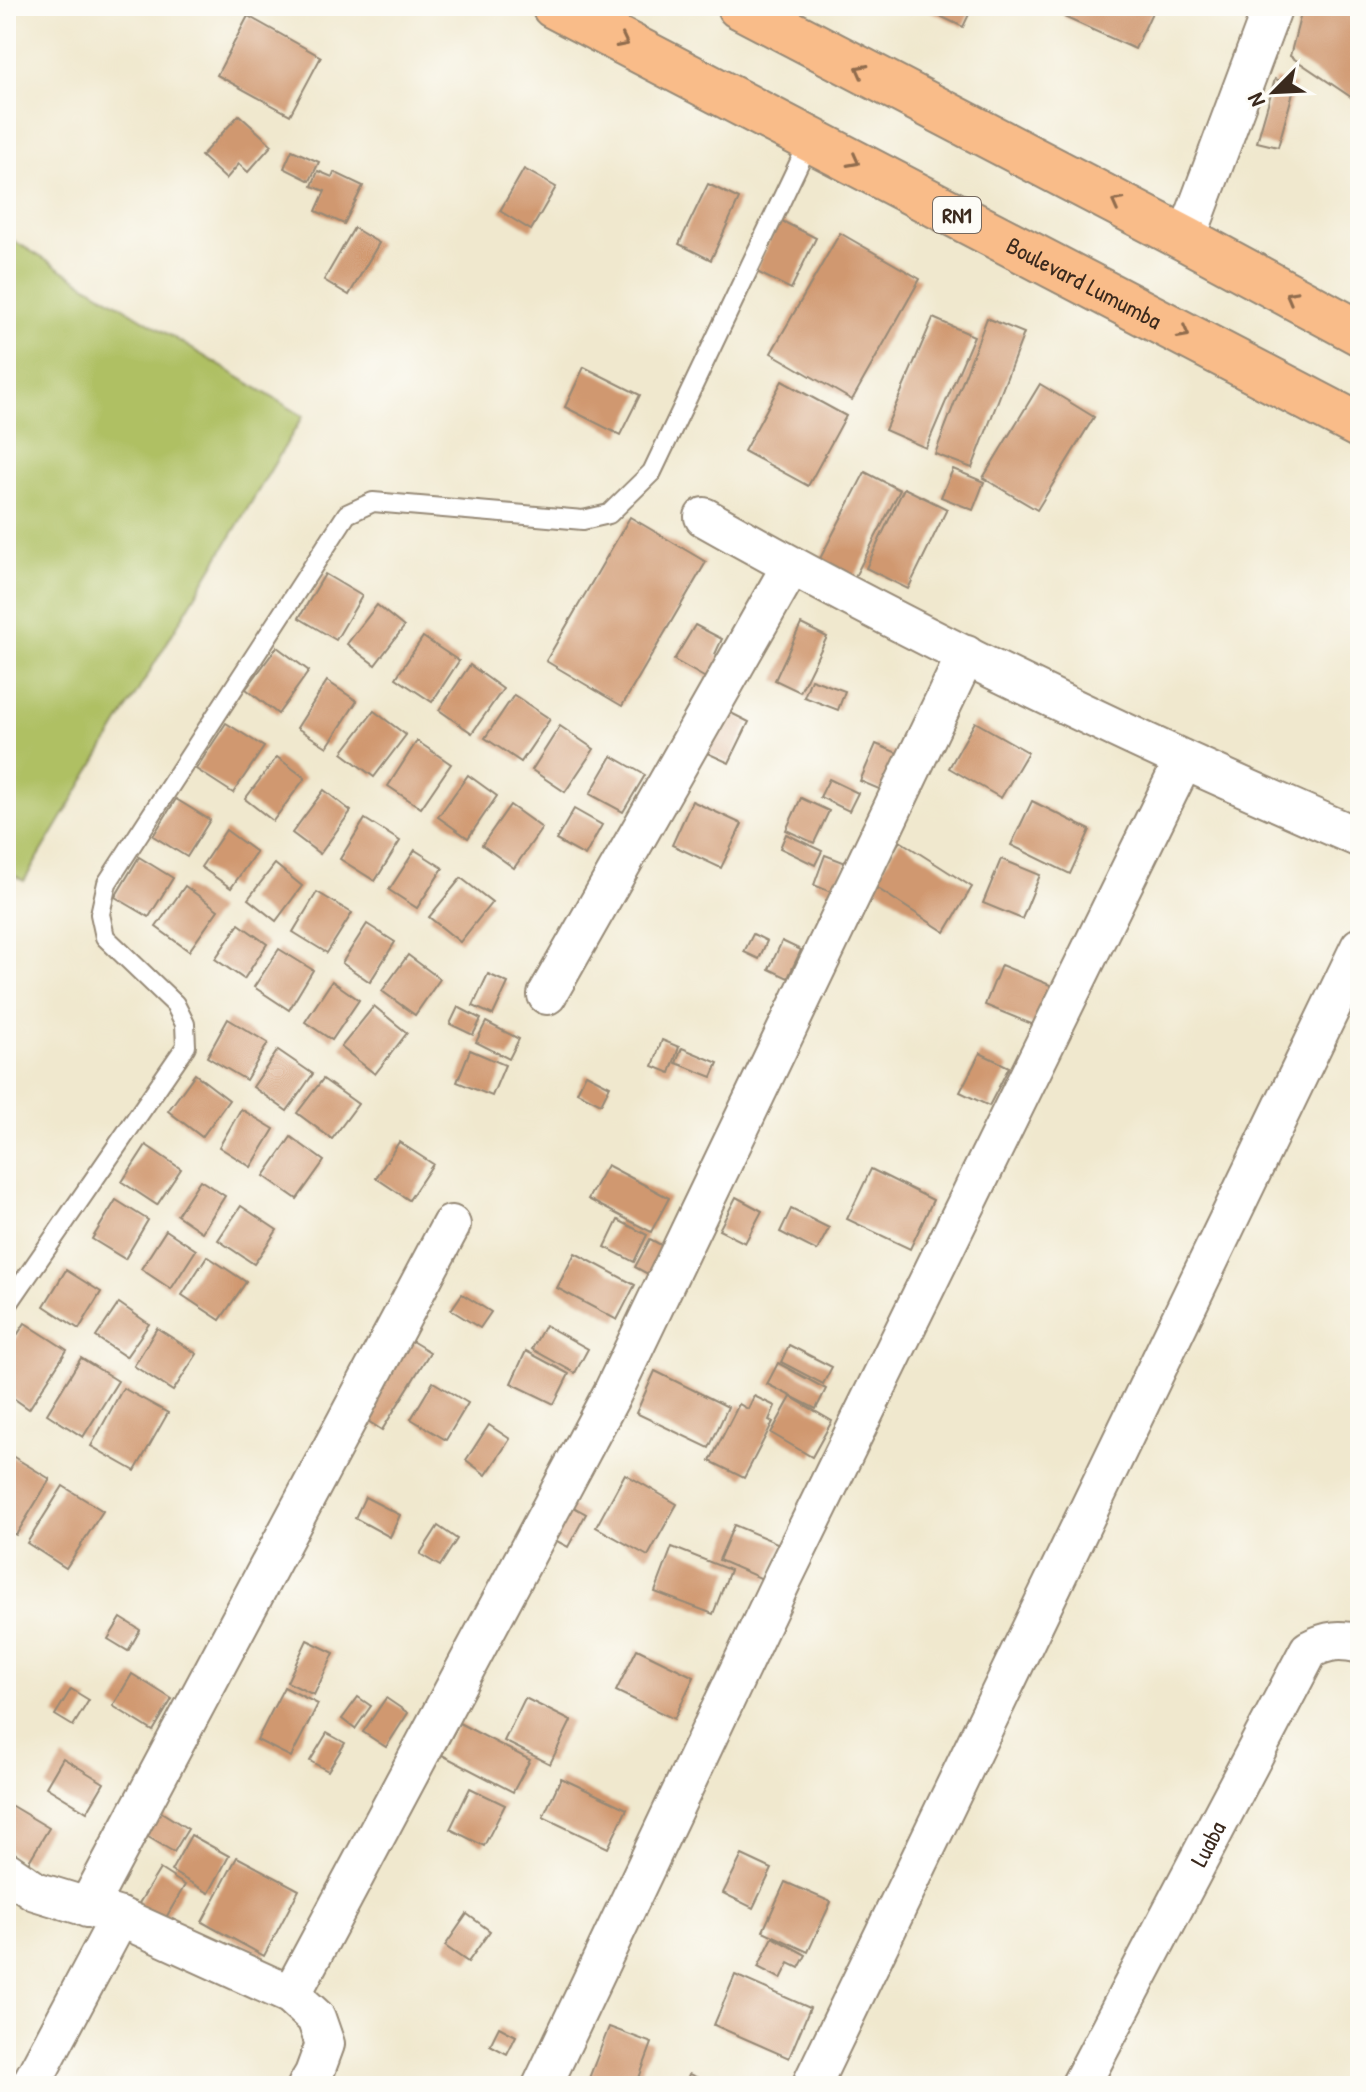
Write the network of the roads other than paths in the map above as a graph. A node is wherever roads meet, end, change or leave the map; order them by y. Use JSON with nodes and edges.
{"nodes":[{"id":1,"x":554,"y":6,"type":"edge"},
{"id":2,"x":739,"y":6,"type":"edge"},
{"id":3,"x":1273,"y":6,"type":"edge"},
{"id":4,"x":811,"y":138,"type":"junction"},
{"id":5,"x":1186,"y":239,"type":"junction"},
{"id":6,"x":1360,"y":333,"type":"edge"},
{"id":7,"x":1360,"y":426,"type":"edge"},
{"id":8,"x":704,"y":517,"type":"dead end"},
{"id":9,"x":791,"y":566,"type":"junction"},
{"id":10,"x":966,"y":655,"type":"junction"},
{"id":11,"x":1183,"y":762,"type":"junction"},
{"id":12,"x":1360,"y":838,"type":"edge"},
{"id":13,"x":1360,"y":947,"type":"edge"},
{"id":14,"x":547,"y":995,"type":"dead end"},
{"id":15,"x":451,"y":1225,"type":"dead end"},
{"id":16,"x":6,"y":1307,"type":"edge"},
{"id":17,"x":1360,"y":1644,"type":"edge"},
{"id":18,"x":6,"y":1871,"type":"edge"},
{"id":19,"x":104,"y":1912,"type":"junction"},
{"id":20,"x":291,"y":1995,"type":"junction"},
{"id":21,"x":30,"y":2086,"type":"edge"},
{"id":22,"x":307,"y":2086,"type":"edge"},
{"id":23,"x":542,"y":2086,"type":"edge"},
{"id":24,"x":811,"y":2086,"type":"edge"},
{"id":25,"x":1080,"y":2086,"type":"edge"}],
"edges":[{"from":1,"to":4,"type":"highway","name":"Boulevard Lumumba","number":"RN1","one_way":true},
{"from":5,"to":2,"type":"highway","one_way":true},
{"from":3,"to":5,"type":"street"},
{"from":4,"to":7,"type":"highway","name":"Boulevard Lumumba","number":"RN1","one_way":true},
{"from":4,"to":16,"type":"lane"},
{"from":6,"to":5,"type":"highway","one_way":true},
{"from":8,"to":9,"type":"street"},
{"from":9,"to":10,"type":"street"},
{"from":9,"to":14,"type":"street"},
{"from":10,"to":11,"type":"street"},
{"from":10,"to":20,"type":"street"},
{"from":11,"to":12,"type":"street"},
{"from":11,"to":23,"type":"street"},
{"from":13,"to":24,"type":"street"},
{"from":15,"to":19,"type":"street"},
{"from":17,"to":25,"type":"street","name":"Luaba"},
{"from":18,"to":19,"type":"street"},
{"from":19,"to":20,"type":"street"},
{"from":19,"to":21,"type":"street"},
{"from":20,"to":22,"type":"street"}]}
